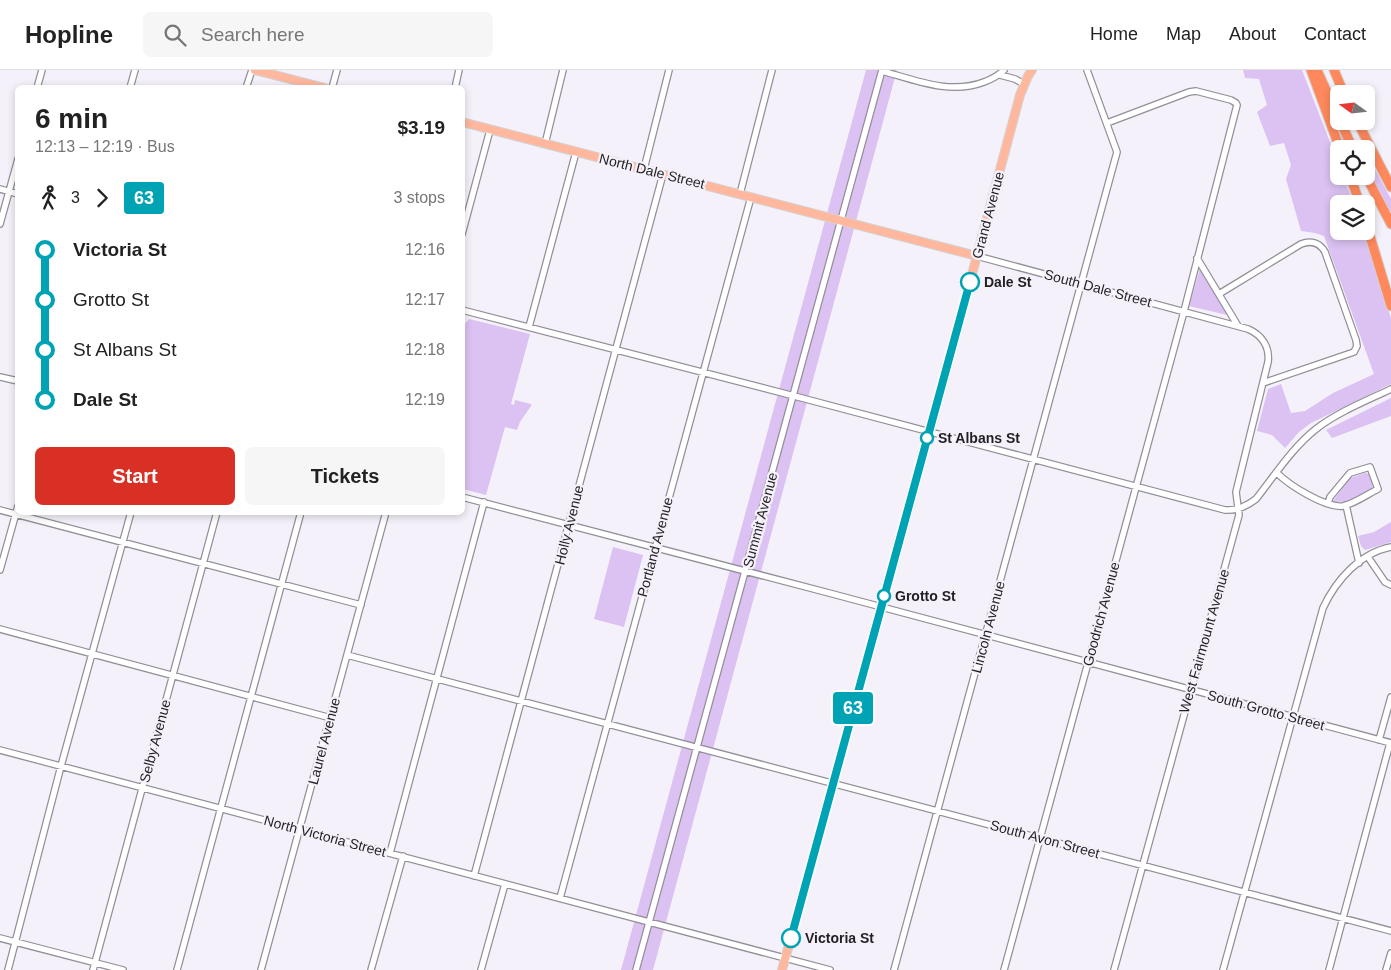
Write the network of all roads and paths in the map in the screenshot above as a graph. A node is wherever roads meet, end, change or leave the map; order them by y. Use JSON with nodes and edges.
{"nodes":[{"id":1,"x":42,"y":70,"type":"edge"},
{"id":2,"x":135,"y":70,"type":"edge"},
{"id":3,"x":254,"y":70,"type":"edge"},
{"id":4,"x":337,"y":70,"type":"edge"},
{"id":5,"x":460,"y":70,"type":"edge"},
{"id":6,"x":563,"y":70,"type":"edge"},
{"id":7,"x":669,"y":70,"type":"edge"},
{"id":8,"x":772,"y":70,"type":"edge"},
{"id":9,"x":1032,"y":70,"type":"edge"},
{"id":10,"x":1087,"y":70,"type":"edge"},
{"id":11,"x":1311,"y":70,"type":"edge"},
{"id":12,"x":1318,"y":70,"type":"edge"},
{"id":13,"x":1334,"y":70,"type":"edge"},
{"id":14,"x":882,"y":71,"type":"edge"},
{"id":15,"x":1002,"y":72,"type":"edge"},
{"id":16,"x":1024,"y":84,"type":"junction"},
{"id":17,"x":38,"y":85,"type":"edge"},
{"id":18,"x":131,"y":85,"type":"edge"},
{"id":19,"x":247,"y":85,"type":"edge"},
{"id":20,"x":313,"y":85,"type":"edge"},
{"id":21,"x":333,"y":85,"type":"edge"},
{"id":22,"x":456,"y":85,"type":"edge"},
{"id":23,"x":1340,"y":85,"type":"edge"},
{"id":24,"x":1330,"y":99,"type":"edge"},
{"id":25,"x":465,"y":123,"type":"edge"},
{"id":26,"x":1107,"y":123,"type":"junction"},
{"id":27,"x":490,"y":130,"type":"junction"},
{"id":28,"x":1362,"y":130,"type":"edge"},
{"id":29,"x":1337,"y":140,"type":"edge"},
{"id":30,"x":545,"y":144,"type":"junction"},
{"id":31,"x":576,"y":152,"type":"junction"},
{"id":32,"x":644,"y":169,"type":"junction"},
{"id":33,"x":15,"y":170,"type":"edge"},
{"id":34,"x":663,"y":174,"type":"junction"},
{"id":35,"x":1371,"y":185,"type":"edge"},
{"id":36,"x":1390,"y":185,"type":"edge"},
{"id":37,"x":0,"y":189,"type":"edge"},
{"id":38,"x":9,"y":192,"type":"junction"},
{"id":39,"x":15,"y":193,"type":"edge"},
{"id":40,"x":740,"y":194,"type":"junction"},
{"id":41,"x":751,"y":197,"type":"junction"},
{"id":42,"x":842,"y":220,"type":"junction"},
{"id":43,"x":465,"y":223,"type":"edge"},
{"id":44,"x":0,"y":224,"type":"edge"},
{"id":45,"x":1391,"y":224,"type":"edge"},
{"id":46,"x":1371,"y":240,"type":"edge"},
{"id":47,"x":977,"y":256,"type":"junction"},
{"id":48,"x":1197,"y":258,"type":"junction"},
{"id":49,"x":1081,"y":284,"type":"junction"},
{"id":50,"x":1219,"y":294,"type":"junction"},
{"id":51,"x":1391,"y":306,"type":"edge"},
{"id":52,"x":465,"y":311,"type":"edge"},
{"id":53,"x":1184,"y":312,"type":"junction"},
{"id":54,"x":1238,"y":326,"type":"junction"},
{"id":55,"x":529,"y":327,"type":"junction"},
{"id":56,"x":616,"y":349,"type":"junction"},
{"id":57,"x":702,"y":372,"type":"junction"},
{"id":58,"x":0,"y":377,"type":"edge"},
{"id":59,"x":15,"y":381,"type":"edge"},
{"id":60,"x":1263,"y":383,"type":"junction"},
{"id":61,"x":1391,"y":389,"type":"edge"},
{"id":62,"x":794,"y":396,"type":"junction"},
{"id":63,"x":929,"y":432,"type":"junction"},
{"id":64,"x":1033,"y":460,"type":"junction"},
{"id":65,"x":1277,"y":474,"type":"junction"},
{"id":66,"x":1136,"y":487,"type":"junction"},
{"id":67,"x":465,"y":498,"type":"edge"},
{"id":68,"x":484,"y":502,"type":"junction"},
{"id":69,"x":1328,"y":503,"type":"junction"},
{"id":70,"x":1346,"y":505,"type":"junction"},
{"id":71,"x":1239,"y":509,"type":"junction"},
{"id":72,"x":0,"y":510,"type":"edge"},
{"id":73,"x":15,"y":514,"type":"joint"},
{"id":74,"x":19,"y":515,"type":"edge"},
{"id":75,"x":130,"y":515,"type":"edge"},
{"id":76,"x":216,"y":515,"type":"edge"},
{"id":77,"x":300,"y":515,"type":"edge"},
{"id":78,"x":385,"y":515,"type":"edge"},
{"id":79,"x":569,"y":525,"type":"junction"},
{"id":80,"x":123,"y":543,"type":"junction"},
{"id":81,"x":655,"y":547,"type":"junction"},
{"id":82,"x":1391,"y":547,"type":"edge"},
{"id":83,"x":1368,"y":557,"type":"junction"},
{"id":84,"x":1359,"y":563,"type":"junction"},
{"id":85,"x":203,"y":564,"type":"junction"},
{"id":86,"x":0,"y":570,"type":"edge"},
{"id":87,"x":746,"y":571,"type":"junction"},
{"id":88,"x":282,"y":584,"type":"junction"},
{"id":89,"x":1391,"y":585,"type":"edge"},
{"id":90,"x":361,"y":605,"type":"junction"},
{"id":91,"x":881,"y":608,"type":"junction"},
{"id":92,"x":0,"y":629,"type":"edge"},
{"id":93,"x":986,"y":635,"type":"junction"},
{"id":94,"x":92,"y":654,"type":"junction"},
{"id":95,"x":347,"y":655,"type":"junction"},
{"id":96,"x":1088,"y":663,"type":"junction"},
{"id":97,"x":173,"y":675,"type":"junction"},
{"id":98,"x":436,"y":678,"type":"junction"},
{"id":99,"x":1190,"y":690,"type":"junction"},
{"id":100,"x":251,"y":696,"type":"junction"},
{"id":101,"x":1391,"y":697,"type":"edge"},
{"id":102,"x":522,"y":701,"type":"junction"},
{"id":103,"x":1293,"y":717,"type":"junction"},
{"id":104,"x":331,"y":718,"type":"junction"},
{"id":105,"x":609,"y":723,"type":"junction"},
{"id":106,"x":1379,"y":740,"type":"junction"},
{"id":107,"x":1391,"y":743,"type":"edge"},
{"id":108,"x":698,"y":747,"type":"junction"},
{"id":109,"x":0,"y":750,"type":"edge"},
{"id":110,"x":60,"y":766,"type":"junction"},
{"id":111,"x":833,"y":783,"type":"junction"},
{"id":112,"x":142,"y":787,"type":"junction"},
{"id":113,"x":221,"y":808,"type":"junction"},
{"id":114,"x":938,"y":811,"type":"junction"},
{"id":115,"x":300,"y":829,"type":"junction"},
{"id":116,"x":1040,"y":837,"type":"junction"},
{"id":117,"x":390,"y":853,"type":"junction"},
{"id":118,"x":403,"y":856,"type":"junction"},
{"id":119,"x":1142,"y":865,"type":"junction"},
{"id":120,"x":474,"y":876,"type":"junction"},
{"id":121,"x":505,"y":884,"type":"junction"},
{"id":122,"x":1245,"y":892,"type":"junction"},
{"id":123,"x":560,"y":898,"type":"junction"},
{"id":124,"x":1343,"y":918,"type":"junction"},
{"id":125,"x":650,"y":922,"type":"junction"},
{"id":126,"x":1391,"y":931,"type":"edge"},
{"id":127,"x":0,"y":938,"type":"edge"},
{"id":128,"x":16,"y":942,"type":"junction"},
{"id":129,"x":1391,"y":953,"type":"edge"},
{"id":130,"x":785,"y":958,"type":"junction"},
{"id":131,"x":95,"y":963,"type":"junction"},
{"id":132,"x":8,"y":970,"type":"edge"},
{"id":133,"x":93,"y":970,"type":"edge"},
{"id":134,"x":123,"y":970,"type":"edge"},
{"id":135,"x":177,"y":970,"type":"edge"},
{"id":136,"x":261,"y":970,"type":"edge"},
{"id":137,"x":371,"y":970,"type":"edge"},
{"id":138,"x":481,"y":970,"type":"edge"},
{"id":139,"x":636,"y":970,"type":"edge"},
{"id":140,"x":782,"y":970,"type":"edge"},
{"id":141,"x":830,"y":970,"type":"edge"},
{"id":142,"x":894,"y":970,"type":"edge"},
{"id":143,"x":1004,"y":970,"type":"edge"},
{"id":144,"x":1114,"y":970,"type":"edge"},
{"id":145,"x":1223,"y":970,"type":"edge"},
{"id":146,"x":1329,"y":970,"type":"edge"},
{"id":147,"x":1386,"y":970,"type":"edge"}],
"edges":[{"from":1,"to":17,"type":"street"},
{"from":2,"to":18,"type":"street"},
{"from":3,"to":19,"type":"street"},
{"from":3,"to":20,"type":"main road"},
{"from":4,"to":21,"type":"street"},
{"from":5,"to":22,"type":"street"},
{"from":6,"to":30,"type":"street"},
{"from":7,"to":32,"type":"street"},
{"from":8,"to":40,"type":"street"},
{"from":9,"to":16,"type":"main road","name":"Grand Avenue"},
{"from":10,"to":26,"type":"street","name":"Lincoln Avenue"},
{"from":11,"to":29,"type":"highway"},
{"from":12,"to":24,"type":"highway"},
{"from":13,"to":23,"type":"highway"},
{"from":14,"to":15,"type":"street"},
{"from":14,"to":42,"type":"street","name":"Summit Avenue"},
{"from":15,"to":16,"type":"street"},
{"from":16,"to":47,"type":"main road","name":"Grand Avenue"},
{"from":25,"to":27,"type":"main road","name":"North Dale Street"},
{"from":26,"to":48,"type":"street","name":"Goodrich Avenue"},
{"from":26,"to":49,"type":"street","name":"Lincoln Avenue"},
{"from":27,"to":30,"type":"main road","name":"North Dale Street"},
{"from":27,"to":43,"type":"street"},
{"from":28,"to":36,"type":"highway"},
{"from":30,"to":31,"type":"main road","name":"North Dale Street"},
{"from":31,"to":32,"type":"main road","name":"North Dale Street"},
{"from":31,"to":55,"type":"street"},
{"from":32,"to":34,"type":"main road","name":"North Dale Street"},
{"from":33,"to":38,"type":"street"},
{"from":34,"to":40,"type":"main road","name":"North Dale Street"},
{"from":34,"to":56,"type":"street","name":"Holly Avenue"},
{"from":35,"to":45,"type":"highway"},
{"from":37,"to":38,"type":"street"},
{"from":38,"to":39,"type":"street"},
{"from":38,"to":44,"type":"street"},
{"from":40,"to":41,"type":"main road","name":"North Dale Street"},
{"from":41,"to":42,"type":"main road","name":"North Dale Street"},
{"from":41,"to":57,"type":"street","name":"Portland Avenue"},
{"from":42,"to":47,"type":"main road","name":"South Dale Street"},
{"from":42,"to":62,"type":"street","name":"Summit Avenue"},
{"from":46,"to":51,"type":"highway"},
{"from":47,"to":49,"type":"street","name":"South Dale Street"},
{"from":47,"to":63,"type":"main road","name":"Grand Avenue"},
{"from":48,"to":50,"type":"street"},
{"from":48,"to":53,"type":"street","name":"Goodrich Avenue"},
{"from":49,"to":53,"type":"street","name":"South Dale Street"},
{"from":49,"to":64,"type":"street","name":"Lincoln Avenue"},
{"from":50,"to":54,"type":"street"},
{"from":50,"to":60,"type":"street"},
{"from":52,"to":55,"type":"street"},
{"from":53,"to":54,"type":"street","name":"South Dale Street"},
{"from":53,"to":66,"type":"street","name":"Goodrich Avenue"},
{"from":54,"to":60,"type":"street","name":"West Fairmount Avenue"},
{"from":55,"to":56,"type":"street"},
{"from":56,"to":57,"type":"street"},
{"from":56,"to":79,"type":"street","name":"Holly Avenue"},
{"from":57,"to":62,"type":"street"},
{"from":57,"to":81,"type":"street","name":"Portland Avenue"},
{"from":58,"to":59,"type":"street"},
{"from":60,"to":71,"type":"street","name":"West Fairmount Avenue"},
{"from":61,"to":65,"type":"street"},
{"from":62,"to":63,"type":"street"},
{"from":62,"to":87,"type":"street","name":"Summit Avenue"},
{"from":63,"to":64,"type":"street"},
{"from":63,"to":91,"type":"main road","name":"Grand Avenue"},
{"from":64,"to":66,"type":"street"},
{"from":64,"to":93,"type":"street","name":"Lincoln Avenue"},
{"from":65,"to":69,"type":"street"},
{"from":65,"to":71,"type":"street"},
{"from":66,"to":71,"type":"street"},
{"from":66,"to":96,"type":"street","name":"Goodrich Avenue"},
{"from":67,"to":68,"type":"street","name":"South Grotto Street"},
{"from":68,"to":79,"type":"street","name":"South Grotto Street"},
{"from":68,"to":98,"type":"street"},
{"from":69,"to":70,"type":"street"},
{"from":69,"to":70,"type":"street"},
{"from":70,"to":84,"type":"street"},
{"from":71,"to":99,"type":"street","name":"West Fairmount Avenue"},
{"from":72,"to":73,"type":"street"},
{"from":73,"to":86,"type":"street"},
{"from":74,"to":80,"type":"street"},
{"from":75,"to":80,"type":"street"},
{"from":76,"to":85,"type":"street","name":"Selby Avenue"},
{"from":77,"to":88,"type":"street"},
{"from":78,"to":90,"type":"street","name":"Laurel Avenue"},
{"from":79,"to":81,"type":"street","name":"South Grotto Street"},
{"from":79,"to":102,"type":"street","name":"Holly Avenue"},
{"from":80,"to":85,"type":"street"},
{"from":80,"to":94,"type":"street"},
{"from":81,"to":87,"type":"street","name":"South Grotto Street"},
{"from":81,"to":105,"type":"street","name":"Portland Avenue"},
{"from":82,"to":83,"type":"street"},
{"from":83,"to":84,"type":"street"},
{"from":83,"to":89,"type":"street"},
{"from":84,"to":103,"type":"street"},
{"from":85,"to":88,"type":"street"},
{"from":85,"to":97,"type":"street","name":"Selby Avenue"},
{"from":87,"to":91,"type":"street","name":"South Grotto Street"},
{"from":87,"to":108,"type":"street","name":"Summit Avenue"},
{"from":88,"to":90,"type":"street"},
{"from":88,"to":100,"type":"street"},
{"from":90,"to":95,"type":"street","name":"Laurel Avenue"},
{"from":91,"to":93,"type":"street","name":"South Grotto Street"},
{"from":91,"to":111,"type":"main road","name":"Grand Avenue"},
{"from":92,"to":94,"type":"street"},
{"from":93,"to":96,"type":"street","name":"South Grotto Street"},
{"from":93,"to":114,"type":"street","name":"Lincoln Avenue"},
{"from":94,"to":97,"type":"street"},
{"from":94,"to":110,"type":"street"},
{"from":95,"to":98,"type":"street","name":"South Avon Street"},
{"from":95,"to":104,"type":"street","name":"Laurel Avenue"},
{"from":96,"to":99,"type":"street","name":"South Grotto Street"},
{"from":96,"to":116,"type":"street","name":"Goodrich Avenue"},
{"from":97,"to":100,"type":"street"},
{"from":97,"to":112,"type":"street","name":"Selby Avenue"},
{"from":98,"to":102,"type":"street","name":"South Avon Street"},
{"from":98,"to":117,"type":"street"},
{"from":99,"to":103,"type":"street","name":"South Grotto Street"},
{"from":99,"to":119,"type":"street","name":"West Fairmount Avenue"},
{"from":100,"to":104,"type":"street"},
{"from":100,"to":113,"type":"street"},
{"from":101,"to":106,"type":"street"},
{"from":102,"to":105,"type":"street","name":"South Avon Street"},
{"from":102,"to":120,"type":"street","name":"Holly Avenue"},
{"from":103,"to":106,"type":"street","name":"South Grotto Street"},
{"from":103,"to":122,"type":"street"},
{"from":104,"to":115,"type":"street","name":"Laurel Avenue"},
{"from":105,"to":108,"type":"street","name":"South Avon Street"},
{"from":105,"to":123,"type":"street","name":"Portland Avenue"},
{"from":106,"to":107,"type":"street","name":"South Grotto Street"},
{"from":107,"to":124,"type":"street"},
{"from":108,"to":111,"type":"street","name":"South Avon Street"},
{"from":108,"to":125,"type":"street","name":"Summit Avenue"},
{"from":109,"to":110,"type":"street","name":"North Victoria Street"},
{"from":110,"to":112,"type":"street","name":"North Victoria Street"},
{"from":110,"to":128,"type":"street"},
{"from":111,"to":114,"type":"street","name":"South Avon Street"},
{"from":111,"to":130,"type":"main road","name":"Grand Avenue"},
{"from":112,"to":113,"type":"street","name":"North Victoria Street"},
{"from":112,"to":131,"type":"street","name":"Selby Avenue"},
{"from":113,"to":115,"type":"street","name":"North Victoria Street"},
{"from":113,"to":135,"type":"street"},
{"from":114,"to":116,"type":"street","name":"South Avon Street"},
{"from":114,"to":142,"type":"street","name":"Lincoln Avenue"},
{"from":115,"to":117,"type":"street","name":"North Victoria Street"},
{"from":115,"to":136,"type":"street","name":"Laurel Avenue"},
{"from":116,"to":119,"type":"street","name":"South Avon Street"},
{"from":116,"to":143,"type":"street","name":"Goodrich Avenue"},
{"from":117,"to":118,"type":"street","name":"North Victoria Street"},
{"from":118,"to":120,"type":"street","name":"North Victoria Street"},
{"from":118,"to":137,"type":"street"},
{"from":119,"to":122,"type":"street","name":"South Avon Street"},
{"from":119,"to":144,"type":"street","name":"West Fairmount Avenue"},
{"from":120,"to":121,"type":"street","name":"North Victoria Street"},
{"from":121,"to":123,"type":"street","name":"North Victoria Street"},
{"from":121,"to":138,"type":"street"},
{"from":122,"to":124,"type":"street","name":"South Avon Street"},
{"from":122,"to":145,"type":"street"},
{"from":123,"to":125,"type":"street","name":"North Victoria Street"},
{"from":124,"to":126,"type":"street","name":"South Avon Street"},
{"from":124,"to":146,"type":"street"},
{"from":125,"to":130,"type":"street","name":"North Victoria Street"},
{"from":125,"to":139,"type":"street","name":"Summit Avenue"},
{"from":127,"to":128,"type":"street"},
{"from":128,"to":131,"type":"street"},
{"from":128,"to":132,"type":"street"},
{"from":129,"to":147,"type":"street"},
{"from":130,"to":140,"type":"main road","name":"Grand Avenue"},
{"from":130,"to":141,"type":"street","name":"North Victoria Street"},
{"from":131,"to":133,"type":"street","name":"Selby Avenue"},
{"from":131,"to":134,"type":"street"}]}
